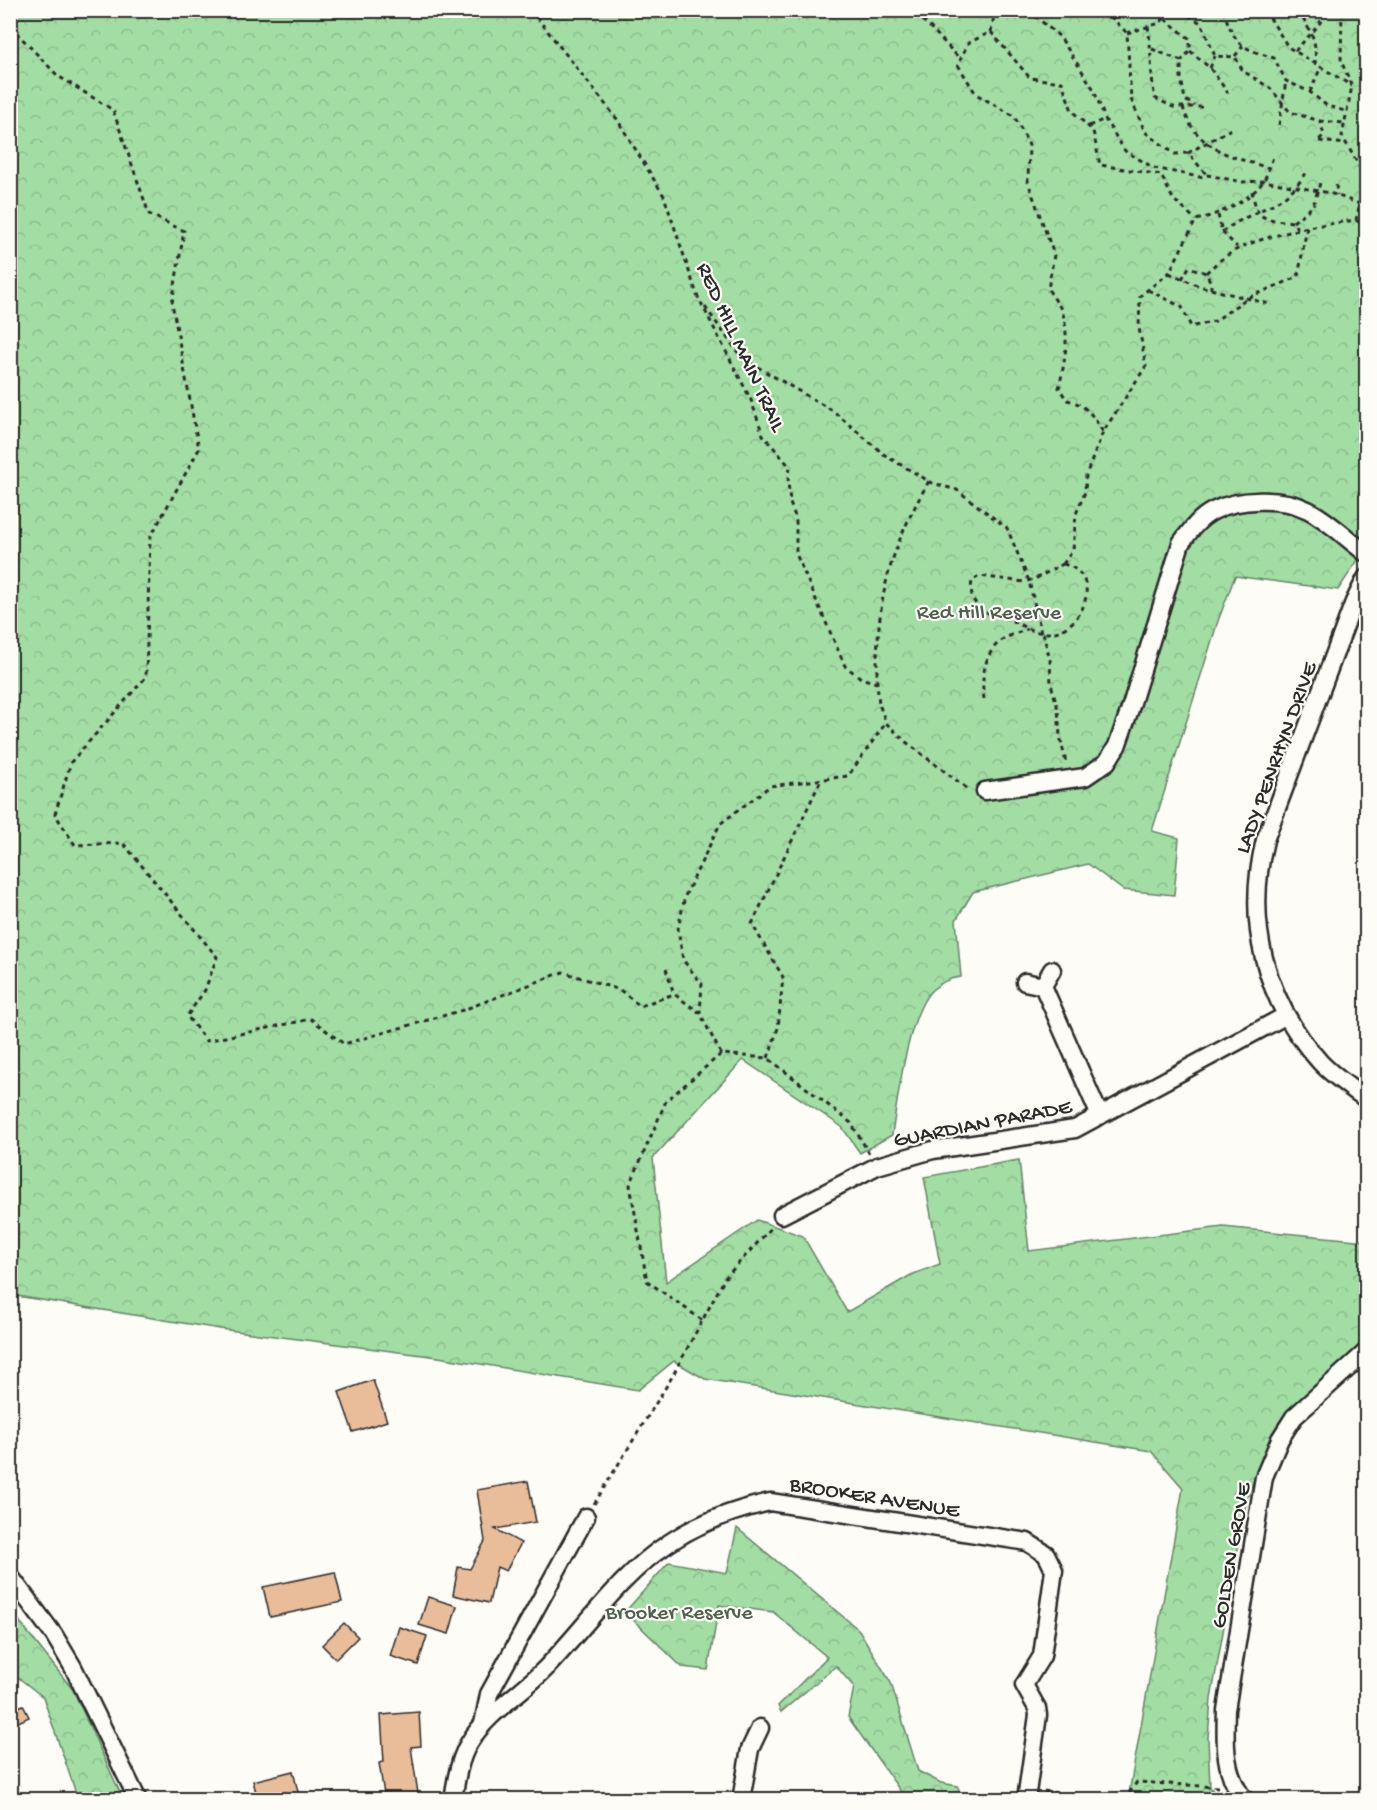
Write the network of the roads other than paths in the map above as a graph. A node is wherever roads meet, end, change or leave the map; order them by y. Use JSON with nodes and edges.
{"nodes":[{"id":1,"x":1366,"y":553,"type":"edge"},
{"id":2,"x":1366,"y":578,"type":"edge"},
{"id":3,"x":985,"y":791,"type":"road end"},
{"id":4,"x":1052,"y":970,"type":"dead end"},
{"id":5,"x":1025,"y":982,"type":"dead end"},
{"id":6,"x":1043,"y":986,"type":"junction"},
{"id":7,"x":1285,"y":1016,"type":"junction"},
{"id":8,"x":1366,"y":1100,"type":"edge"},
{"id":9,"x":1100,"y":1116,"type":"junction"},
{"id":10,"x":782,"y":1215,"type":"road end"},
{"id":11,"x":1366,"y":1352,"type":"edge"},
{"id":12,"x":586,"y":1518,"type":"road end"},
{"id":13,"x":10,"y":1576,"type":"edge"},
{"id":14,"x":483,"y":1724,"type":"junction"},
{"id":15,"x":760,"y":1728,"type":"dead end"},
{"id":16,"x":1027,"y":1794,"type":"edge"},
{"id":17,"x":1240,"y":1794,"type":"edge"},
{"id":18,"x":138,"y":1800,"type":"edge"},
{"id":19,"x":453,"y":1800,"type":"edge"},
{"id":20,"x":741,"y":1800,"type":"edge"}],
"edges":[{"from":1,"to":3,"type":"street"},
{"from":2,"to":7,"type":"street","name":"LADY PENRHYN DRIVE"},
{"from":4,"to":6,"type":"street"},
{"from":5,"to":6,"type":"street"},
{"from":6,"to":9,"type":"street"},
{"from":7,"to":8,"type":"street","name":"LADY PENRHYN DRIVE"},
{"from":7,"to":9,"type":"street","name":"GUARDIAN PARADE"},
{"from":9,"to":10,"type":"street","name":"GUARDIAN PARADE"},
{"from":11,"to":17,"type":"street","name":"GOLDEN GROVE"},
{"from":12,"to":14,"type":"street","name":"BROOKER AVENUE"},
{"from":13,"to":18,"type":"street"},
{"from":14,"to":16,"type":"street","name":"BROOKER AVENUE"},
{"from":14,"to":19,"type":"street","name":"BROOKER AVENUE"},
{"from":15,"to":20,"type":"street"}]}
